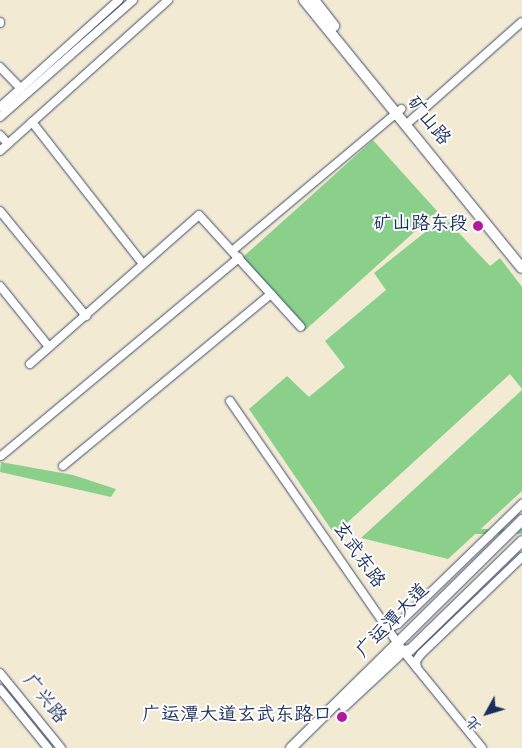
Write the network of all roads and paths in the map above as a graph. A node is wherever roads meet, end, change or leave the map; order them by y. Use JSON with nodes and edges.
{"nodes":[{"id":1,"x":119,"y":0,"type":"edge"},
{"id":2,"x":133,"y":0,"type":"edge"},
{"id":3,"x":168,"y":0,"type":"edge"},
{"id":4,"x":304,"y":0,"type":"edge"},
{"id":5,"x":314,"y":0,"type":"edge"},
{"id":6,"x":522,"y":22,"type":"edge"},
{"id":7,"x":0,"y":66,"type":"edge"},
{"id":8,"x":21,"y":89,"type":"junction"},
{"id":9,"x":0,"y":107,"type":"edge"},
{"id":10,"x":398,"y":110,"type":"junction"},
{"id":11,"x":0,"y":117,"type":"edge"},
{"id":12,"x":410,"y":121,"type":"junction"},
{"id":13,"x":32,"y":122,"type":"junction"},
{"id":14,"x":0,"y":135,"type":"edge"},
{"id":15,"x":8,"y":144,"type":"junction"},
{"id":16,"x":0,"y":151,"type":"edge"},
{"id":17,"x":0,"y":211,"type":"edge"},
{"id":18,"x":232,"y":251,"type":"junction"},
{"id":19,"x":239,"y":258,"type":"junction"},
{"id":20,"x":522,"y":258,"type":"edge"},
{"id":21,"x":143,"y":264,"type":"junction"},
{"id":22,"x":522,"y":268,"type":"edge"},
{"id":23,"x":0,"y":286,"type":"edge"},
{"id":24,"x":271,"y":294,"type":"junction"},
{"id":25,"x":86,"y":316,"type":"junction"},
{"id":26,"x":301,"y":327,"type":"dead end"},
{"id":27,"x":49,"y":347,"type":"junction"},
{"id":28,"x":30,"y":364,"type":"dead end"},
{"id":29,"x":230,"y":401,"type":"dead end"},
{"id":30,"x":1,"y":456,"type":"edge"},
{"id":31,"x":62,"y":466,"type":"dead end"},
{"id":32,"x":522,"y":504,"type":"edge"},
{"id":33,"x":522,"y":520,"type":"edge"},
{"id":34,"x":522,"y":541,"type":"edge"},
{"id":35,"x":522,"y":557,"type":"edge"},
{"id":36,"x":472,"y":568,"type":"junction"},
{"id":37,"x":444,"y":580,"type":"junction"},
{"id":38,"x":378,"y":614,"type":"junction"},
{"id":39,"x":400,"y":646,"type":"junction"},
{"id":40,"x":420,"y":672,"type":"junction"},
{"id":41,"x":0,"y":673,"type":"edge"},
{"id":42,"x":0,"y":689,"type":"edge"},
{"id":43,"x":48,"y":748,"type":"edge"},
{"id":44,"x":61,"y":748,"type":"edge"},
{"id":45,"x":291,"y":748,"type":"edge"},
{"id":46,"x":300,"y":748,"type":"edge"},
{"id":47,"x":482,"y":748,"type":"edge"}],
"edges":[{"from":1,"to":8,"type":"street"},
{"from":2,"to":11,"type":"street"},
{"from":3,"to":13,"type":"street"},
{"from":4,"to":10,"type":"main road","name":"矿山路"},
{"from":5,"to":10,"type":"main road","name":"矿山路"},
{"from":6,"to":12,"type":"street"},
{"from":7,"to":8,"type":"street"},
{"from":8,"to":9,"type":"street"},
{"from":10,"to":12,"type":"main road","name":"矿山路"},
{"from":10,"to":18,"type":"street"},
{"from":10,"to":22,"type":"main road","name":"矿山路"},
{"from":12,"to":20,"type":"main road","name":"矿山路"},
{"from":13,"to":15,"type":"street"},
{"from":13,"to":21,"type":"street"},
{"from":14,"to":15,"type":"street"},
{"from":15,"to":16,"type":"street"},
{"from":17,"to":25,"type":"street"},
{"from":18,"to":19,"type":"street"},
{"from":18,"to":21,"type":"street"},
{"from":19,"to":24,"type":"street"},
{"from":19,"to":30,"type":"street"},
{"from":21,"to":25,"type":"street"},
{"from":23,"to":27,"type":"street"},
{"from":24,"to":26,"type":"street"},
{"from":24,"to":31,"type":"street"},
{"from":25,"to":27,"type":"street"},
{"from":27,"to":28,"type":"street"},
{"from":29,"to":38,"type":"street","name":"玄武东路"},
{"from":32,"to":37,"type":"street"},
{"from":33,"to":36,"type":"main road","name":"广运潭大道"},
{"from":34,"to":39,"type":"main road","name":"广运潭大道"},
{"from":35,"to":40,"type":"street"},
{"from":36,"to":37,"type":"street"},
{"from":36,"to":39,"type":"main road","name":"广运潭大道"},
{"from":37,"to":38,"type":"street"},
{"from":38,"to":39,"type":"street","name":"玄武东路"},
{"from":39,"to":40,"type":"street","name":"玄武东路"},
{"from":39,"to":45,"type":"main road","name":"广运潭大道"},
{"from":39,"to":46,"type":"main road","name":"广运潭大道"},
{"from":40,"to":47,"type":"street","name":"玄武东路"},
{"from":41,"to":44,"type":"street","name":"广兴路"},
{"from":42,"to":43,"type":"street","name":"广兴路"}]}
